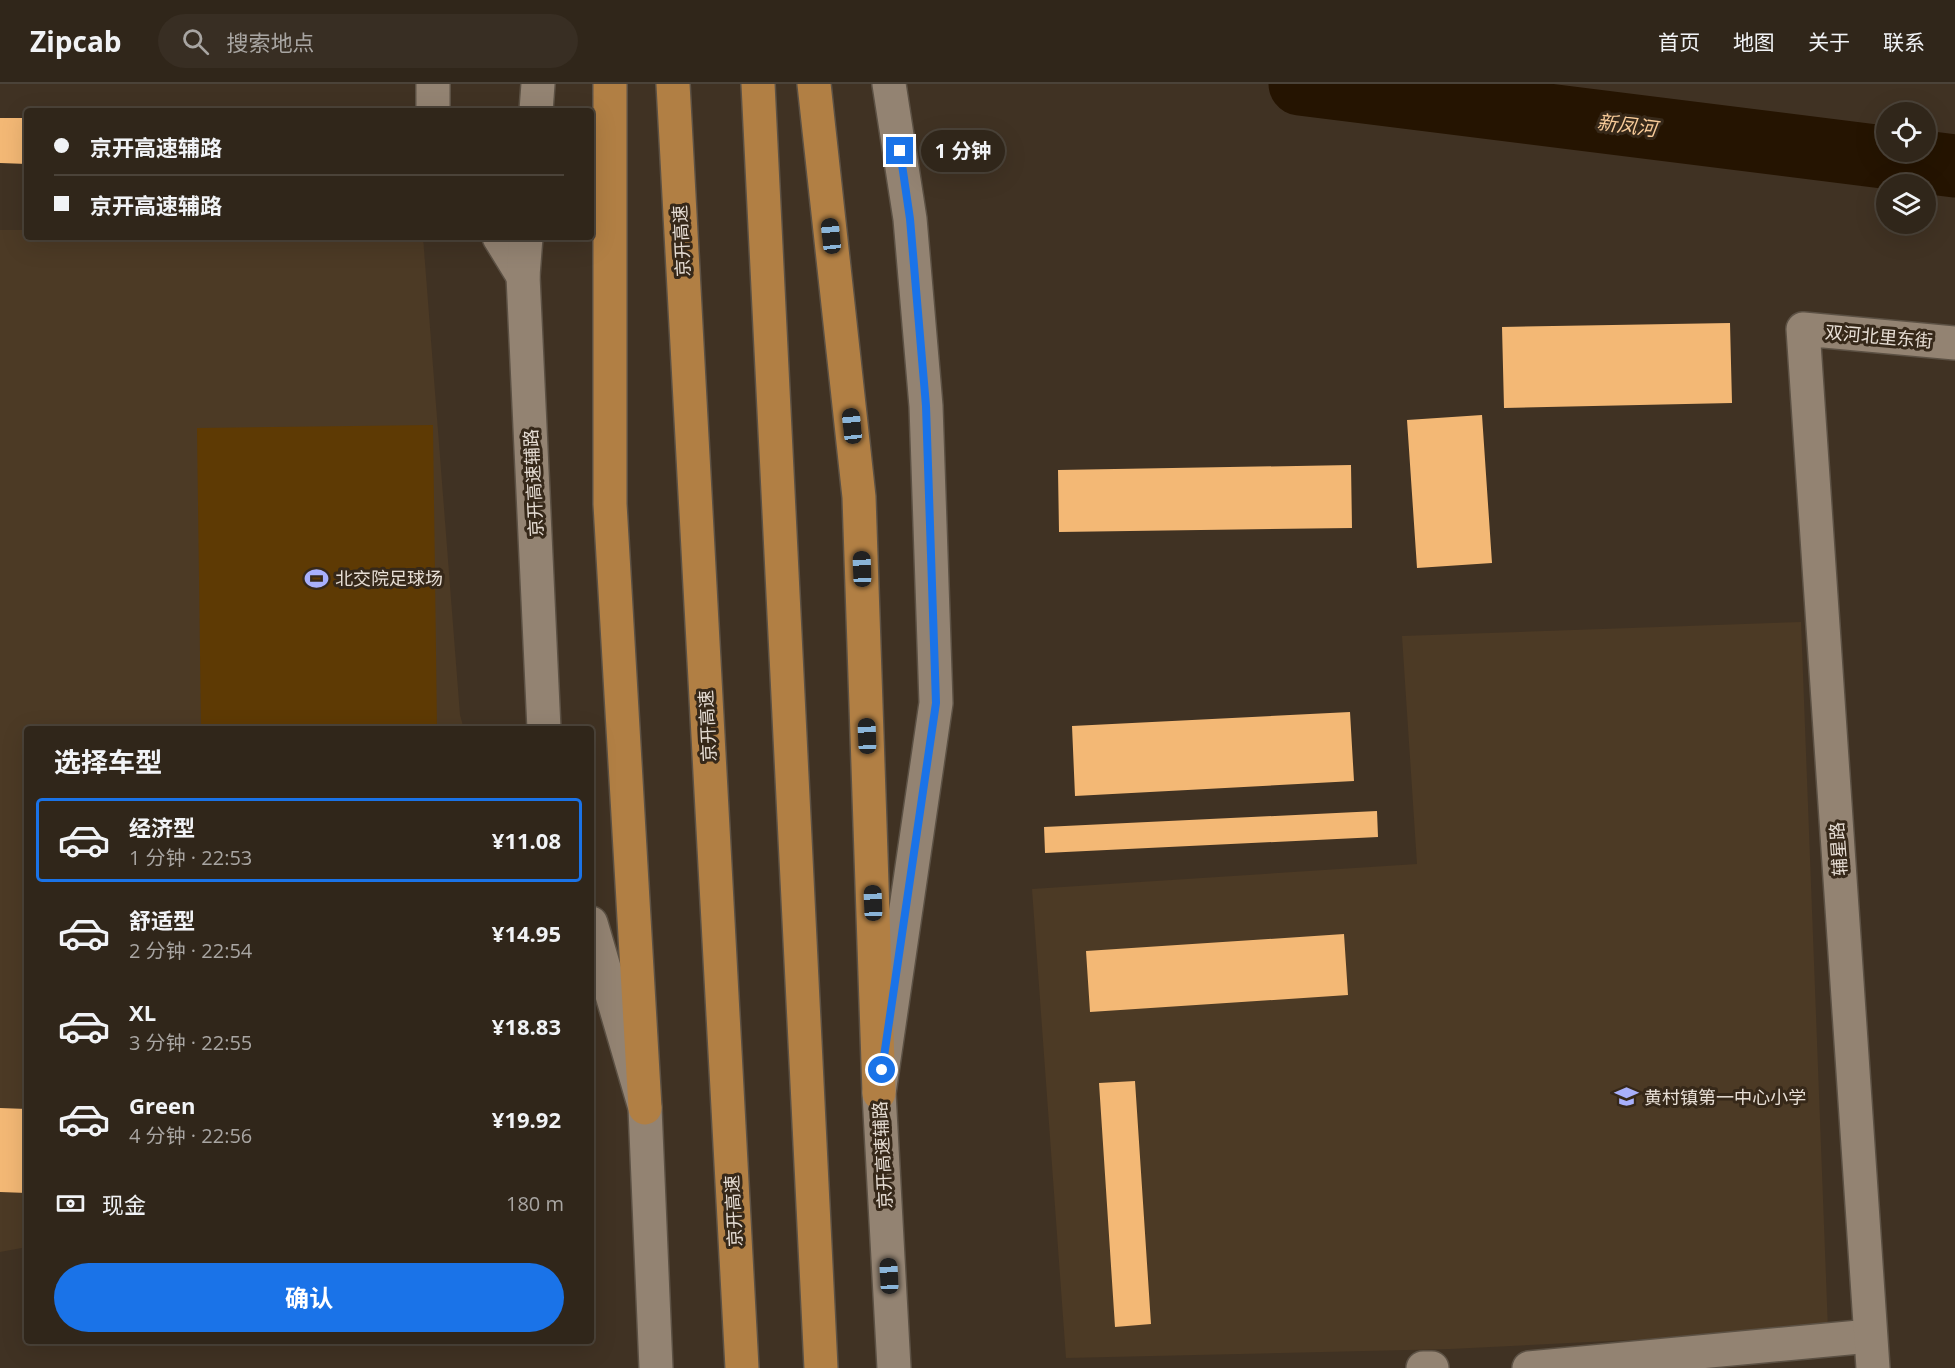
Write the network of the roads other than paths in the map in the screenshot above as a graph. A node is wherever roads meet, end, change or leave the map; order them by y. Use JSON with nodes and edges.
{"nodes":[{"id":1,"x":433,"y":84,"type":"edge"},
{"id":2,"x":538,"y":84,"type":"edge"},
{"id":3,"x":610,"y":84,"type":"edge"},
{"id":4,"x":673,"y":84,"type":"edge"},
{"id":5,"x":758,"y":84,"type":"edge"},
{"id":6,"x":814,"y":84,"type":"edge"},
{"id":7,"x":889,"y":84,"type":"edge"},
{"id":8,"x":433,"y":108,"type":"edge"},
{"id":9,"x":536,"y":108,"type":"edge"},
{"id":10,"x":502,"y":240,"type":"edge"},
{"id":11,"x":526,"y":240,"type":"edge"},
{"id":12,"x":523,"y":276,"type":"junction"},
{"id":13,"x":1803,"y":329,"type":"joint"},
{"id":14,"x":1955,"y":343,"type":"edge"},
{"id":15,"x":544,"y":726,"type":"edge"},
{"id":16,"x":594,"y":933,"type":"edge"},
{"id":17,"x":879,"y":1093,"type":"junction"},
{"id":18,"x":645,"y":1108,"type":"junction"},
{"id":19,"x":1872,"y":1352,"type":"edge"},
{"id":20,"x":656,"y":1368,"type":"edge"},
{"id":21,"x":742,"y":1368,"type":"edge"},
{"id":22,"x":821,"y":1368,"type":"edge"},
{"id":23,"x":894,"y":1368,"type":"edge"},
{"id":24,"x":1423,"y":1368,"type":"edge"},
{"id":25,"x":1432,"y":1368,"type":"edge"},
{"id":26,"x":1529,"y":1368,"type":"edge"}],
"edges":[{"from":1,"to":8,"type":"main road"},
{"from":2,"to":9,"type":"main road"},
{"from":3,"to":18,"type":"highway"},
{"from":4,"to":21,"type":"highway","name":"京开高速"},
{"from":5,"to":22,"type":"highway"},
{"from":6,"to":17,"type":"highway"},
{"from":7,"to":17,"type":"main road","name":"京开高速辅路"},
{"from":10,"to":12,"type":"main road"},
{"from":11,"to":12,"type":"main road","name":"京开高速辅路"},
{"from":12,"to":15,"type":"main road","name":"京开高速辅路"},
{"from":13,"to":14,"type":"main road","name":"双河北里东街"},
{"from":13,"to":19,"type":"main road","name":"辅星路"},
{"from":16,"to":18,"type":"main road"},
{"from":17,"to":23,"type":"main road","name":"京开高速辅路"},
{"from":18,"to":20,"type":"main road"},
{"from":19,"to":26,"type":"main road"},
{"from":24,"to":25,"type":"main road"}]}
